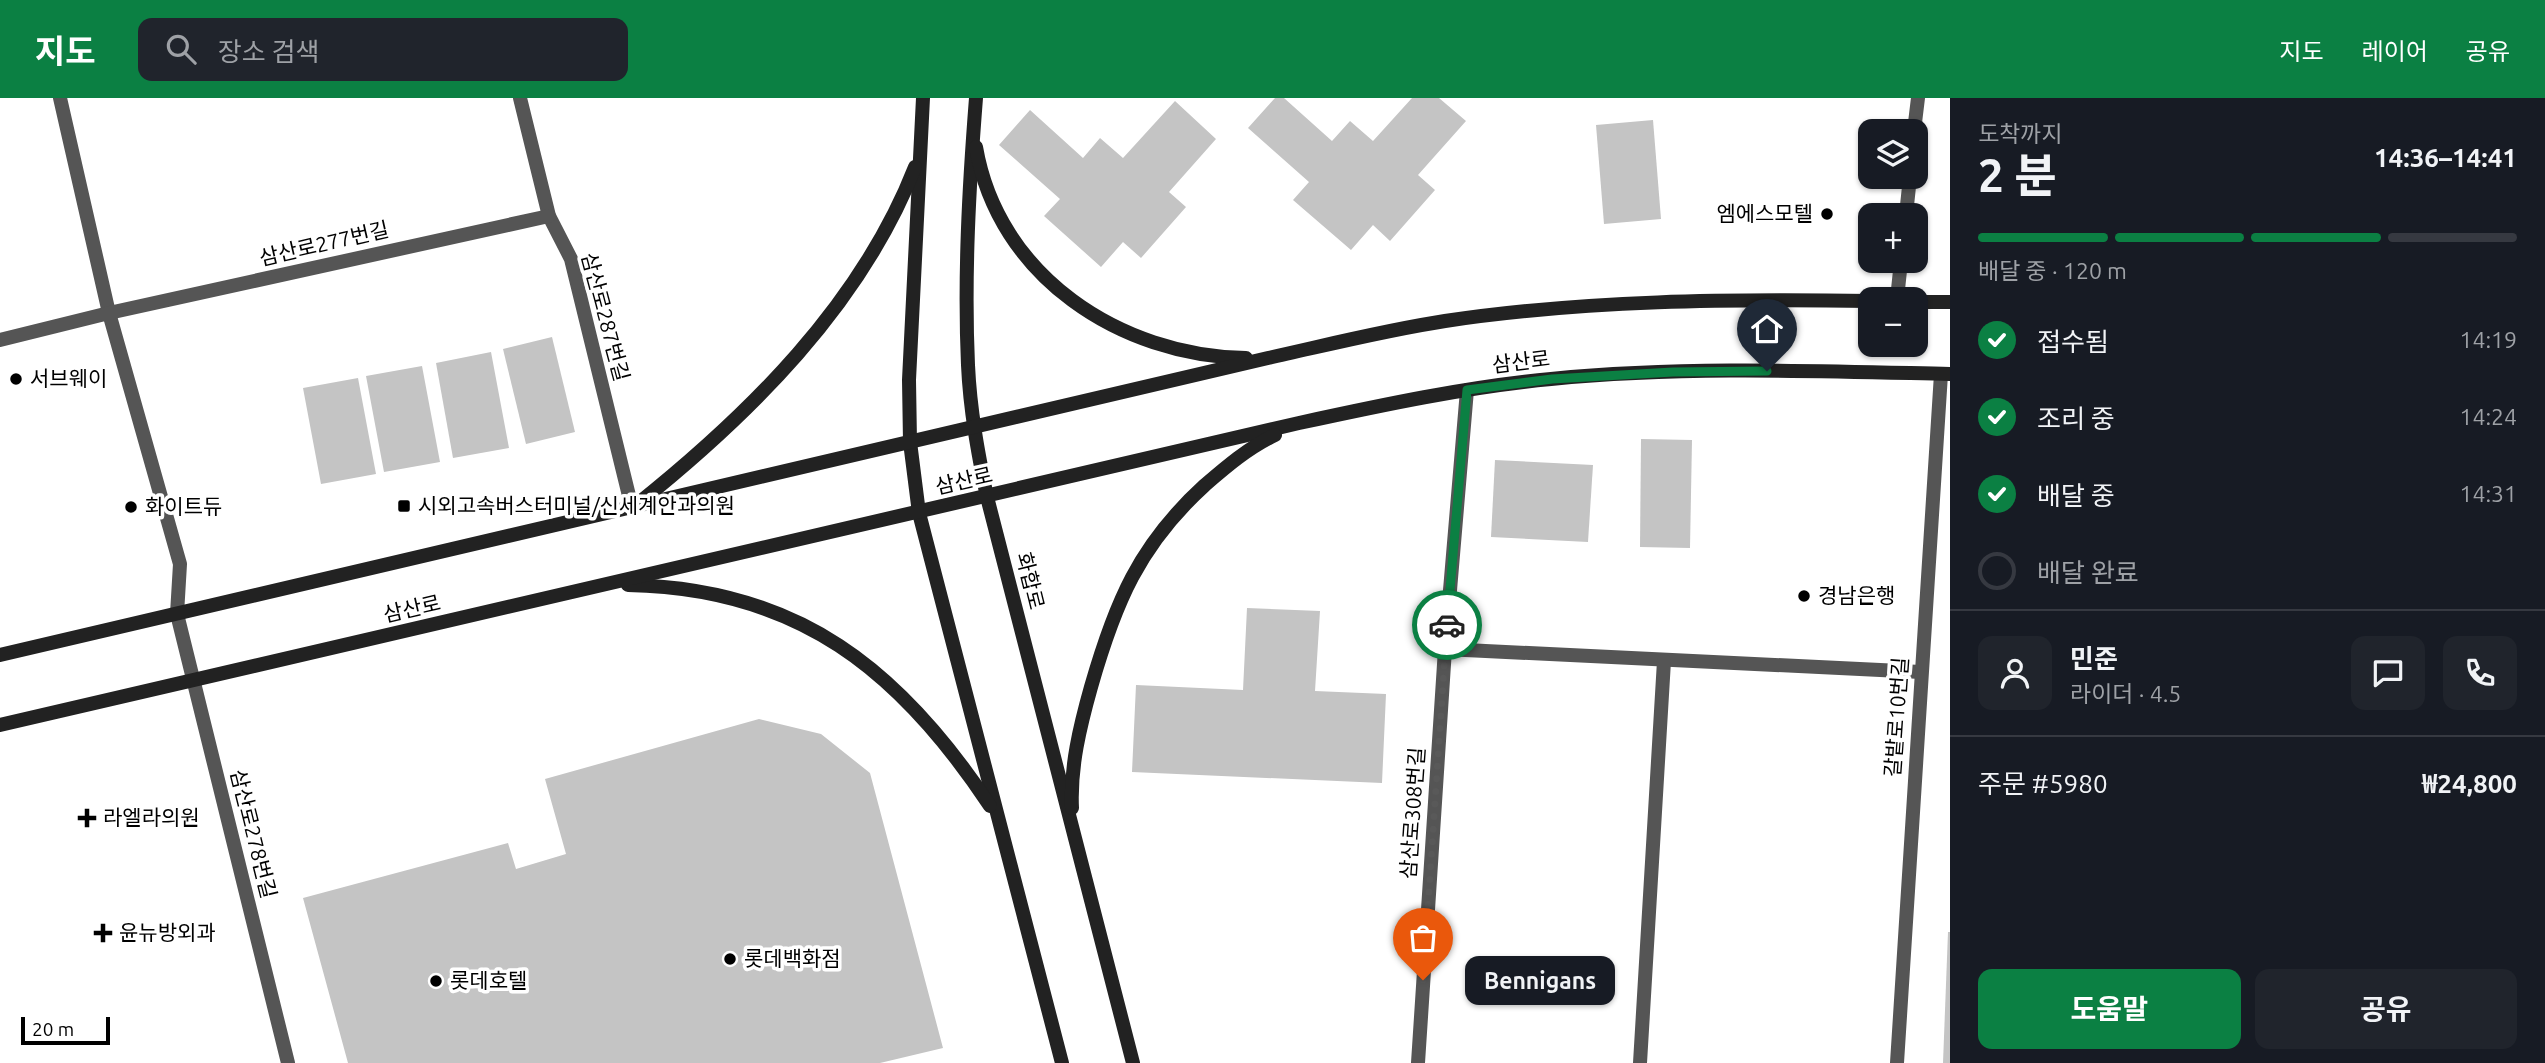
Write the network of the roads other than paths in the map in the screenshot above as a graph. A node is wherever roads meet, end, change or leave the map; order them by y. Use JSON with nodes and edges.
{"nodes":[{"id":1,"x":60,"y":98,"type":"edge"},
{"id":2,"x":520,"y":98,"type":"edge"},
{"id":3,"x":923,"y":98,"type":"edge"},
{"id":4,"x":976,"y":98,"type":"edge"},
{"id":5,"x":1918,"y":98,"type":"edge"},
{"id":6,"x":1915,"y":119,"type":"edge"},
{"id":7,"x":974,"y":124,"type":"junction"},
{"id":8,"x":920,"y":156,"type":"junction"},
{"id":9,"x":549,"y":216,"type":"junction"},
{"id":10,"x":1858,"y":301,"type":"edge"},
{"id":11,"x":1928,"y":302,"type":"edge"},
{"id":12,"x":1950,"y":302,"type":"edge"},
{"id":13,"x":109,"y":313,"type":"junction"},
{"id":14,"x":0,"y":341,"type":"edge"},
{"id":15,"x":1268,"y":358,"type":"junction"},
{"id":16,"x":1945,"y":374,"type":"edge"},
{"id":17,"x":1467,"y":390,"type":"junction"},
{"id":18,"x":1299,"y":423,"type":"junction"},
{"id":19,"x":974,"y":427,"type":"junction"},
{"id":20,"x":910,"y":443,"type":"junction"},
{"id":21,"x":986,"y":497,"type":"junction"},
{"id":22,"x":632,"y":508,"type":"junction"},
{"id":23,"x":919,"y":513,"type":"junction"},
{"id":24,"x":599,"y":587,"type":"junction"},
{"id":25,"x":177,"y":614,"type":"junction"},
{"id":26,"x":1445,"y":649,"type":"junction"},
{"id":27,"x":0,"y":655,"type":"edge"},
{"id":28,"x":1664,"y":661,"type":"junction"},
{"id":29,"x":1921,"y":672,"type":"junction"},
{"id":30,"x":193,"y":681,"type":"junction"},
{"id":31,"x":0,"y":726,"type":"edge"},
{"id":32,"x":998,"y":818,"type":"junction"},
{"id":33,"x":1073,"y":834,"type":"junction"},
{"id":34,"x":288,"y":1063,"type":"edge"},
{"id":35,"x":1062,"y":1063,"type":"edge"},
{"id":36,"x":1132,"y":1063,"type":"edge"},
{"id":37,"x":1418,"y":1063,"type":"edge"},
{"id":38,"x":1640,"y":1063,"type":"edge"},
{"id":39,"x":1897,"y":1063,"type":"edge"}],
"edges":[{"from":1,"to":13,"type":"street"},
{"from":2,"to":9,"type":"street","name":"삼산로287번길"},
{"from":3,"to":8,"type":"main road"},
{"from":4,"to":7,"type":"main road","name":"화합로"},
{"from":5,"to":6,"type":"street"},
{"from":7,"to":15,"type":"main road"},
{"from":7,"to":19,"type":"main road","name":"화합로"},
{"from":8,"to":20,"type":"main road"},
{"from":8,"to":22,"type":"main road"},
{"from":9,"to":13,"type":"street","name":"삼산로277번길"},
{"from":9,"to":22,"type":"street","name":"삼산로287번길"},
{"from":10,"to":15,"type":"main road"},
{"from":11,"to":12,"type":"main road"},
{"from":13,"to":14,"type":"street","name":"삼산로277번길"},
{"from":13,"to":25,"type":"street"},
{"from":15,"to":19,"type":"main road"},
{"from":16,"to":17,"type":"main road","name":"삼산로"},
{"from":16,"to":29,"type":"street","name":"갈밭로10번길"},
{"from":17,"to":18,"type":"main road","name":"삼산로"},
{"from":17,"to":26,"type":"street","name":"삼산로308번길"},
{"from":18,"to":21,"type":"main road","name":"삼산로"},
{"from":18,"to":33,"type":"main road"},
{"from":19,"to":20,"type":"main road"},
{"from":19,"to":21,"type":"main road","name":"화합로"},
{"from":20,"to":22,"type":"main road"},
{"from":20,"to":23,"type":"main road"},
{"from":21,"to":23,"type":"main road","name":"삼산로"},
{"from":21,"to":33,"type":"main road","name":"화합로"},
{"from":22,"to":25,"type":"main road"},
{"from":23,"to":24,"type":"main road","name":"삼산로"},
{"from":23,"to":32,"type":"main road"},
{"from":24,"to":30,"type":"main road","name":"삼산로"},
{"from":24,"to":32,"type":"main road"},
{"from":25,"to":27,"type":"main road"},
{"from":25,"to":30,"type":"street","name":"삼산로278번길"},
{"from":26,"to":28,"type":"street"},
{"from":26,"to":37,"type":"street","name":"삼산로308번길"},
{"from":28,"to":29,"type":"street"},
{"from":28,"to":38,"type":"street"},
{"from":29,"to":39,"type":"street","name":"갈밭로10번길"},
{"from":30,"to":31,"type":"main road","name":"삼산로"},
{"from":30,"to":34,"type":"street","name":"삼산로278번길"},
{"from":32,"to":35,"type":"main road"},
{"from":33,"to":36,"type":"main road","name":"화합로"}]}
